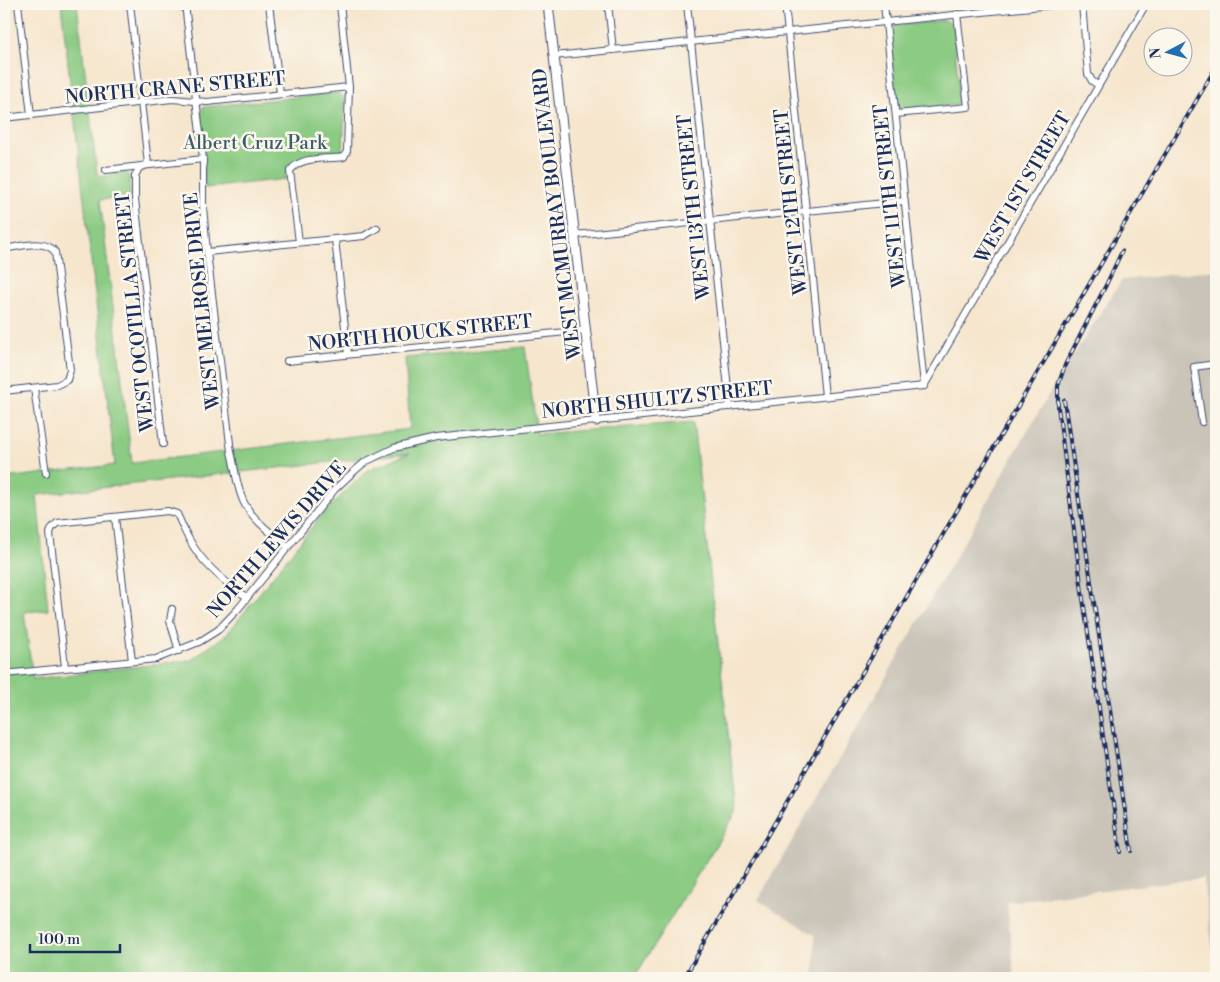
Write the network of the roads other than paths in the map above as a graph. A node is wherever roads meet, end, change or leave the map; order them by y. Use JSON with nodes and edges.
{"nodes":[{"id":1,"x":18,"y":4,"type":"edge"},
{"id":2,"x":130,"y":4,"type":"edge"},
{"id":3,"x":185,"y":4,"type":"edge"},
{"id":4,"x":269,"y":4,"type":"edge"},
{"id":5,"x":340,"y":4,"type":"edge"},
{"id":6,"x":548,"y":4,"type":"edge"},
{"id":7,"x":608,"y":4,"type":"edge"},
{"id":8,"x":687,"y":4,"type":"edge"},
{"id":9,"x":785,"y":4,"type":"edge"},
{"id":10,"x":884,"y":4,"type":"edge"},
{"id":11,"x":1060,"y":4,"type":"edge"},
{"id":12,"x":1082,"y":4,"type":"edge"},
{"id":13,"x":1146,"y":4,"type":"edge"},
{"id":14,"x":985,"y":8,"type":"edge"},
{"id":15,"x":957,"y":14,"type":"junction"},
{"id":16,"x":886,"y":21,"type":"junction"},
{"id":17,"x":788,"y":32,"type":"junction"},
{"id":18,"x":691,"y":42,"type":"junction"},
{"id":19,"x":613,"y":50,"type":"junction"},
{"id":20,"x":554,"y":56,"type":"junction"},
{"id":21,"x":1098,"y":85,"type":"junction"},
{"id":22,"x":349,"y":87,"type":"junction"},
{"id":23,"x":280,"y":93,"type":"junction"},
{"id":24,"x":196,"y":100,"type":"junction"},
{"id":25,"x":141,"y":103,"type":"junction"},
{"id":26,"x":896,"y":114,"type":"junction"},
{"id":27,"x":31,"y":115,"type":"junction"},
{"id":28,"x":4,"y":118,"type":"edge"},
{"id":29,"x":203,"y":159,"type":"junction"},
{"id":30,"x":148,"y":164,"type":"junction"},
{"id":31,"x":106,"y":170,"type":"dead end"},
{"id":32,"x":904,"y":201,"type":"junction"},
{"id":33,"x":807,"y":211,"type":"junction"},
{"id":34,"x":710,"y":222,"type":"junction"},
{"id":35,"x":376,"y":228,"type":"dead end"},
{"id":36,"x":575,"y":235,"type":"junction"},
{"id":37,"x":335,"y":239,"type":"junction"},
{"id":38,"x":299,"y":242,"type":"junction"},
{"id":39,"x":4,"y":249,"type":"edge"},
{"id":40,"x":207,"y":252,"type":"junction"},
{"id":41,"x":585,"y":330,"type":"junction"},
{"id":42,"x":348,"y":354,"type":"junction"},
{"id":43,"x":287,"y":361,"type":"dead end"},
{"id":44,"x":1216,"y":364,"type":"edge"},
{"id":45,"x":924,"y":386,"type":"junction"},
{"id":46,"x":34,"y":388,"type":"junction"},
{"id":47,"x":4,"y":391,"type":"edge"},
{"id":48,"x":825,"y":396,"type":"junction"},
{"id":49,"x":730,"y":406,"type":"junction"},
{"id":50,"x":596,"y":421,"type":"junction"},
{"id":51,"x":1202,"y":422,"type":"dead end"},
{"id":52,"x":162,"y":444,"type":"dead end"},
{"id":53,"x":394,"y":448,"type":"joint"},
{"id":54,"x":46,"y":472,"type":"dead end"},
{"id":55,"x":115,"y":516,"type":"junction"},
{"id":56,"x":287,"y":546,"type":"junction"},
{"id":57,"x":247,"y":597,"type":"junction"},
{"id":58,"x":172,"y":609,"type":"dead end"},
{"id":59,"x":179,"y":651,"type":"junction"},
{"id":60,"x":132,"y":661,"type":"junction"},
{"id":61,"x":65,"y":667,"type":"junction"},
{"id":62,"x":4,"y":674,"type":"edge"}],
"edges":[{"from":1,"to":27,"type":"street"},
{"from":2,"to":25,"type":"street"},
{"from":3,"to":24,"type":"street","name":"WEST MELROSE DRIVE"},
{"from":4,"to":23,"type":"street"},
{"from":5,"to":22,"type":"street"},
{"from":6,"to":20,"type":"street","name":"WEST MCMURRAY BOULEVARD"},
{"from":7,"to":19,"type":"street"},
{"from":8,"to":18,"type":"street","name":"WEST 13TH STREET"},
{"from":9,"to":17,"type":"street","name":"WEST 12TH STREET"},
{"from":10,"to":16,"type":"street","name":"WEST 11TH STREET"},
{"from":11,"to":14,"type":"street"},
{"from":12,"to":21,"type":"street"},
{"from":13,"to":21,"type":"street","name":"WEST 1ST STREET"},
{"from":14,"to":15,"type":"street"},
{"from":15,"to":16,"type":"street"},
{"from":15,"to":26,"type":"street"},
{"from":16,"to":17,"type":"street"},
{"from":16,"to":26,"type":"street","name":"WEST 11TH STREET"},
{"from":17,"to":18,"type":"street"},
{"from":17,"to":33,"type":"street","name":"WEST 12TH STREET"},
{"from":18,"to":19,"type":"street"},
{"from":18,"to":34,"type":"street","name":"WEST 13TH STREET"},
{"from":19,"to":20,"type":"street"},
{"from":20,"to":36,"type":"street","name":"WEST MCMURRAY BOULEVARD"},
{"from":21,"to":45,"type":"street","name":"WEST 1ST STREET"},
{"from":22,"to":23,"type":"street","name":"NORTH CRANE STREET"},
{"from":22,"to":38,"type":"street"},
{"from":23,"to":24,"type":"street","name":"NORTH CRANE STREET"},
{"from":24,"to":25,"type":"street","name":"NORTH CRANE STREET"},
{"from":24,"to":29,"type":"street","name":"WEST MELROSE DRIVE"},
{"from":25,"to":27,"type":"street","name":"NORTH CRANE STREET"},
{"from":25,"to":30,"type":"street"},
{"from":26,"to":32,"type":"street","name":"WEST 11TH STREET"},
{"from":27,"to":28,"type":"street","name":"NORTH CRANE STREET"},
{"from":29,"to":30,"type":"street"},
{"from":29,"to":40,"type":"street","name":"WEST MELROSE DRIVE"},
{"from":30,"to":31,"type":"street"},
{"from":30,"to":52,"type":"street","name":"WEST OCOTILLA STREET"},
{"from":32,"to":33,"type":"street"},
{"from":32,"to":45,"type":"street","name":"WEST 11TH STREET"},
{"from":33,"to":34,"type":"street"},
{"from":33,"to":48,"type":"street","name":"WEST 12TH STREET"},
{"from":34,"to":36,"type":"street"},
{"from":34,"to":49,"type":"street","name":"WEST 13TH STREET"},
{"from":35,"to":37,"type":"street"},
{"from":36,"to":41,"type":"street","name":"WEST MCMURRAY BOULEVARD"},
{"from":37,"to":38,"type":"street"},
{"from":37,"to":42,"type":"street"},
{"from":38,"to":40,"type":"street"},
{"from":39,"to":46,"type":"street"},
{"from":40,"to":56,"type":"street","name":"WEST MELROSE DRIVE"},
{"from":41,"to":42,"type":"street","name":"NORTH HOUCK STREET"},
{"from":41,"to":50,"type":"street","name":"WEST MCMURRAY BOULEVARD"},
{"from":42,"to":43,"type":"street","name":"NORTH HOUCK STREET"},
{"from":44,"to":51,"type":"street"},
{"from":45,"to":48,"type":"street","name":"NORTH SHULTZ STREET"},
{"from":46,"to":47,"type":"street"},
{"from":46,"to":54,"type":"street"},
{"from":48,"to":49,"type":"street","name":"NORTH SHULTZ STREET"},
{"from":49,"to":50,"type":"street","name":"NORTH SHULTZ STREET"},
{"from":50,"to":53,"type":"street","name":"NORTH SHULTZ STREET"},
{"from":53,"to":56,"type":"street","name":"NORTH LEWIS DRIVE"},
{"from":55,"to":57,"type":"street"},
{"from":55,"to":60,"type":"street"},
{"from":55,"to":61,"type":"street"},
{"from":56,"to":57,"type":"street","name":"NORTH LEWIS DRIVE"},
{"from":57,"to":59,"type":"street","name":"NORTH LEWIS DRIVE"},
{"from":58,"to":59,"type":"street"},
{"from":59,"to":60,"type":"street","name":"NORTH LEWIS DRIVE"},
{"from":60,"to":61,"type":"street","name":"NORTH LEWIS DRIVE"},
{"from":61,"to":62,"type":"street","name":"NORTH LEWIS DRIVE"}]}
